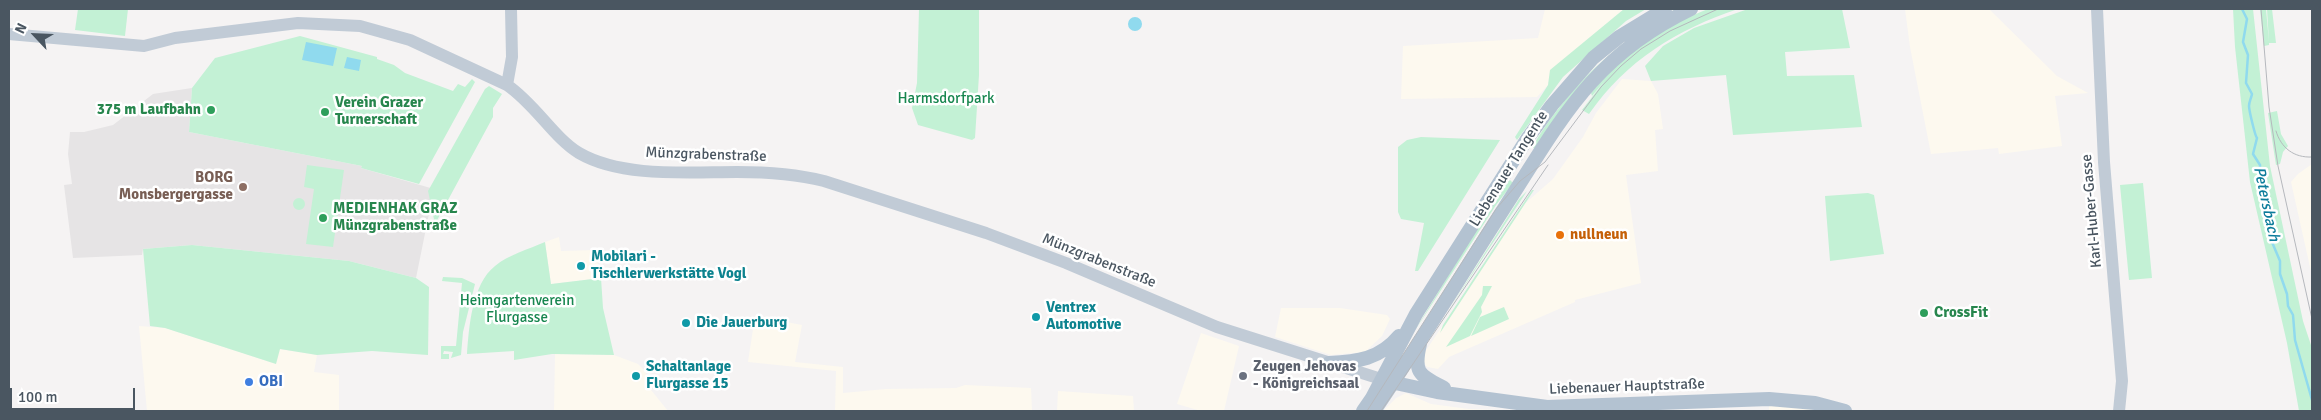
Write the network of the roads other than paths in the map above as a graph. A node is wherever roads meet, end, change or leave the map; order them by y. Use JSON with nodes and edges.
{"nodes":[{"id":1,"x":511,"y":9,"type":"edge"},
{"id":2,"x":1665,"y":9,"type":"edge"},
{"id":3,"x":1691,"y":9,"type":"edge"},
{"id":4,"x":2097,"y":9,"type":"edge"},
{"id":5,"x":9,"y":34,"type":"edge"},
{"id":6,"x":507,"y":85,"type":"junction"},
{"id":7,"x":1513,"y":161,"type":"junction"},
{"id":8,"x":1527,"y":170,"type":"junction"},
{"id":9,"x":1416,"y":314,"type":"junction"},
{"id":10,"x":1421,"y":338,"type":"junction"},
{"id":11,"x":1329,"y":363,"type":"junction"},
{"id":12,"x":1387,"y":381,"type":"junction"},
{"id":13,"x":1452,"y":393,"type":"junction"},
{"id":14,"x":1363,"y":411,"type":"edge"},
{"id":15,"x":1374,"y":411,"type":"edge"},
{"id":16,"x":1845,"y":411,"type":"edge"},
{"id":17,"x":2119,"y":411,"type":"edge"}],
"edges":[{"from":1,"to":6,"type":"main road"},
{"from":2,"to":7,"type":"main road","name":"Liebenauer Tangente"},
{"from":3,"to":8,"type":"main road","name":"Liebenauer Tangente"},
{"from":4,"to":17,"type":"main road","name":"Karl-Huber-Gasse"},
{"from":5,"to":6,"type":"main road","name":"Münzgrabenstraße"},
{"from":6,"to":11,"type":"main road","name":"Münzgrabenstraße"},
{"from":7,"to":8,"type":"main road"},
{"from":7,"to":9,"type":"main road","name":"Liebenauer Tangente"},
{"from":8,"to":10,"type":"main road","name":"Liebenauer Tangente"},
{"from":9,"to":11,"type":"main road"},
{"from":9,"to":12,"type":"main road","name":"Liebenauer Tangente"},
{"from":10,"to":12,"type":"main road","name":"Liebenauer Tangente"},
{"from":10,"to":13,"type":"main road"},
{"from":11,"to":12,"type":"main road","name":"Münzgrabenstraße"},
{"from":12,"to":13,"type":"main road","name":"Liebenauer Hauptstraße"},
{"from":12,"to":14,"type":"main road"},
{"from":12,"to":15,"type":"main road"},
{"from":13,"to":16,"type":"main road","name":"Liebenauer Hauptstraße"}]}
